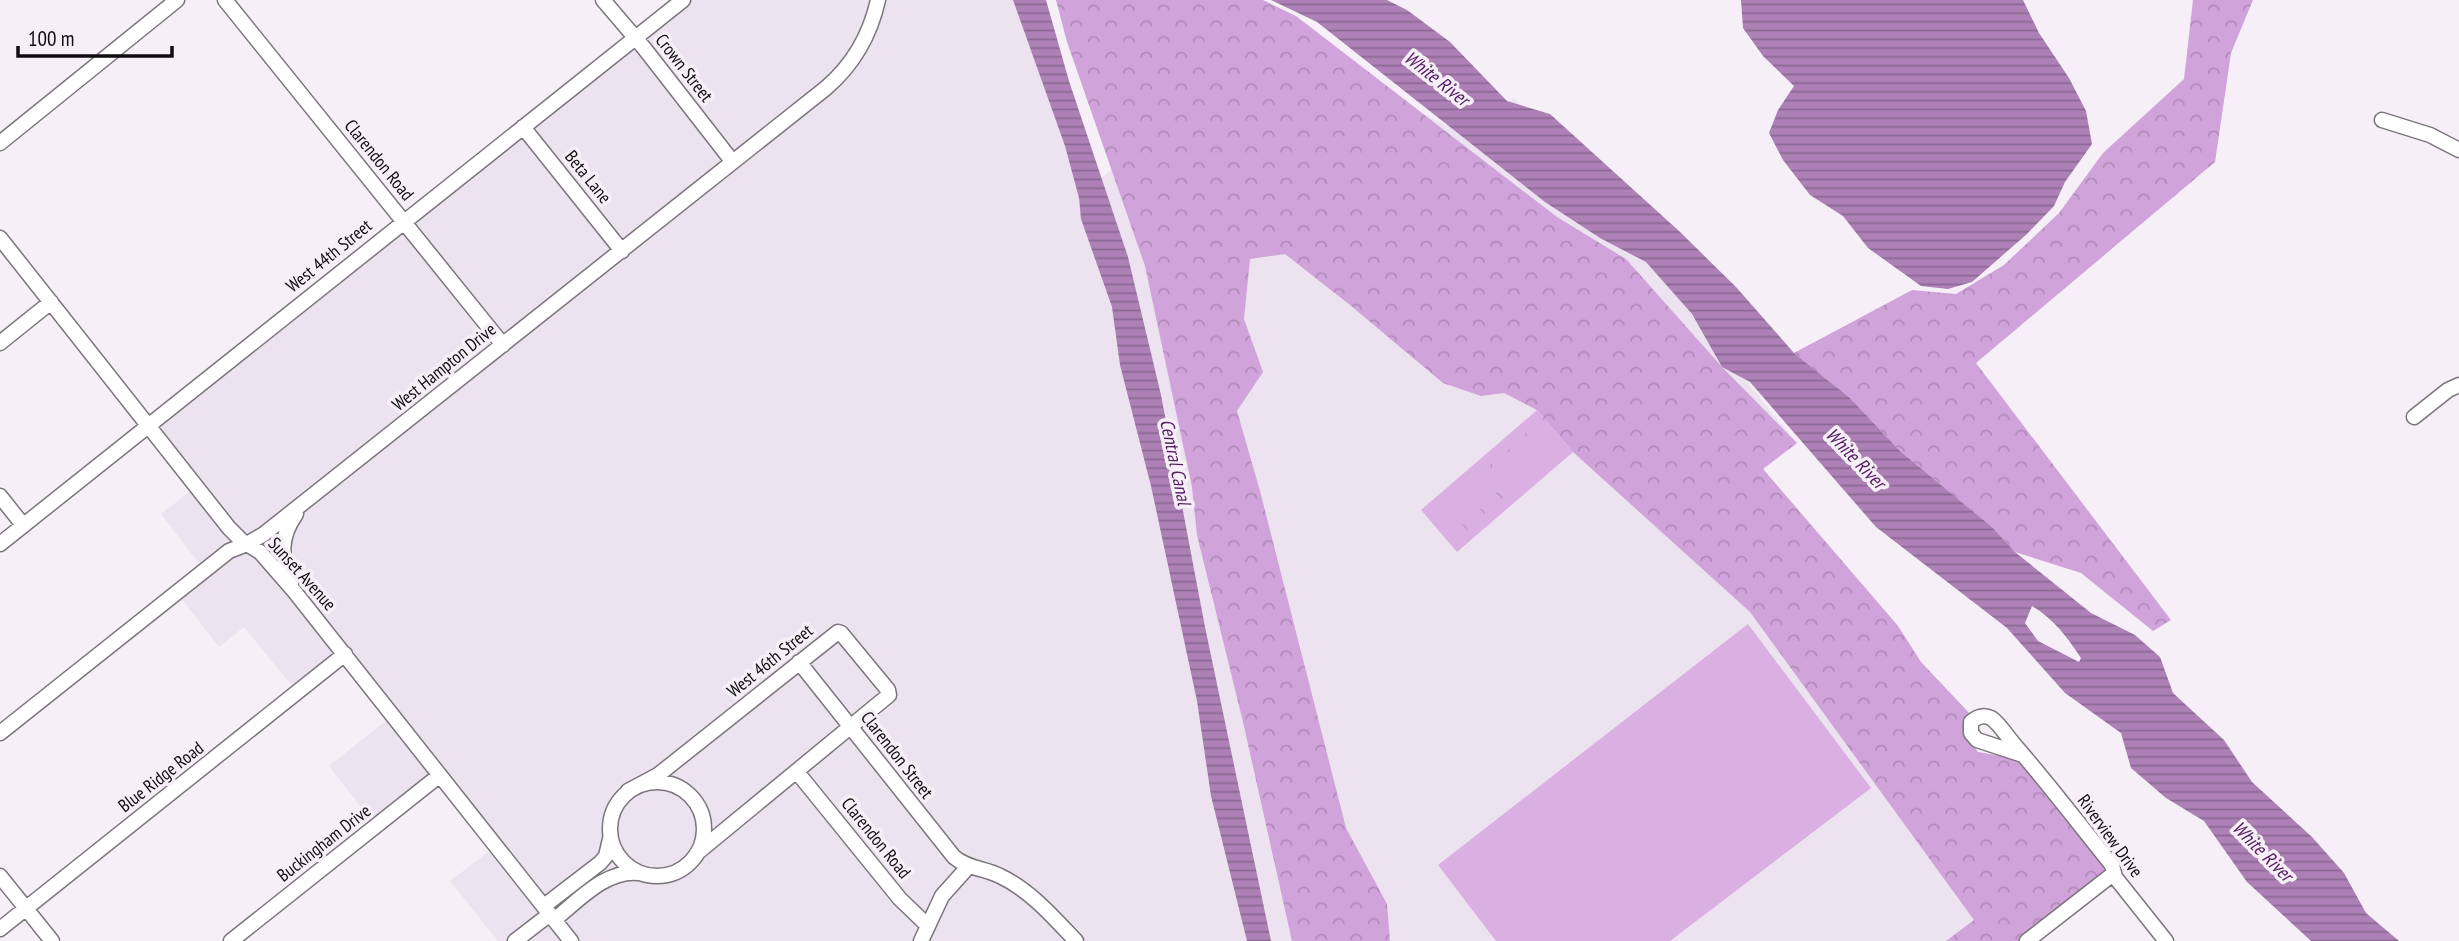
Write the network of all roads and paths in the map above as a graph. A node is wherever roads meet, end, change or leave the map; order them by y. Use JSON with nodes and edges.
{"nodes":[{"id":1,"x":177,"y":0,"type":"edge"},
{"id":2,"x":225,"y":0,"type":"edge"},
{"id":3,"x":603,"y":0,"type":"edge"},
{"id":4,"x":683,"y":0,"type":"edge"},
{"id":5,"x":878,"y":0,"type":"edge"},
{"id":6,"x":635,"y":38,"type":"junction"},
{"id":7,"x":2382,"y":120,"type":"dead end"},
{"id":8,"x":523,"y":127,"type":"junction"},
{"id":9,"x":0,"y":143,"type":"edge"},
{"id":10,"x":2459,"y":150,"type":"edge"},
{"id":11,"x":732,"y":161,"type":"junction"},
{"id":12,"x":404,"y":222,"type":"junction"},
{"id":13,"x":0,"y":238,"type":"edge"},
{"id":14,"x":622,"y":251,"type":"junction"},
{"id":15,"x":51,"y":302,"type":"junction"},
{"id":16,"x":0,"y":343,"type":"edge"},
{"id":17,"x":503,"y":345,"type":"junction"},
{"id":18,"x":2459,"y":385,"type":"edge"},
{"id":19,"x":2414,"y":417,"type":"dead end"},
{"id":20,"x":148,"y":425,"type":"junction"},
{"id":21,"x":0,"y":496,"type":"edge"},
{"id":22,"x":304,"y":503,"type":"junction"},
{"id":23,"x":23,"y":525,"type":"junction"},
{"id":24,"x":0,"y":544,"type":"edge"},
{"id":25,"x":247,"y":544,"type":"junction"},
{"id":26,"x":294,"y":591,"type":"junction"},
{"id":27,"x":345,"y":654,"type":"junction"},
{"id":28,"x":799,"y":662,"type":"junction"},
{"id":29,"x":850,"y":727,"type":"junction"},
{"id":30,"x":0,"y":733,"type":"edge"},
{"id":31,"x":2023,"y":755,"type":"dead end"},
{"id":32,"x":797,"y":772,"type":"junction"},
{"id":33,"x":440,"y":775,"type":"junction"},
{"id":34,"x":628,"y":791,"type":"junction"},
{"id":35,"x":611,"y":838,"type":"junction"},
{"id":36,"x":697,"y":853,"type":"junction"},
{"id":37,"x":968,"y":867,"type":"junction"},
{"id":38,"x":641,"y":873,"type":"junction"},
{"id":39,"x":2113,"y":874,"type":"junction"},
{"id":40,"x":0,"y":876,"type":"edge"},
{"id":41,"x":26,"y":908,"type":"junction"},
{"id":42,"x":549,"y":913,"type":"junction"},
{"id":43,"x":927,"y":925,"type":"junction"},
{"id":44,"x":0,"y":929,"type":"edge"},
{"id":45,"x":52,"y":941,"type":"edge"},
{"id":46,"x":231,"y":941,"type":"edge"},
{"id":47,"x":515,"y":941,"type":"edge"},
{"id":48,"x":570,"y":941,"type":"edge"},
{"id":49,"x":922,"y":941,"type":"edge"},
{"id":50,"x":1076,"y":941,"type":"edge"},
{"id":51,"x":2027,"y":941,"type":"edge"},
{"id":52,"x":2166,"y":941,"type":"edge"}],
"edges":[{"from":1,"to":9,"type":"street"},
{"from":2,"to":12,"type":"street","name":"Clarendon Road"},
{"from":3,"to":6,"type":"street","name":"Crown Street"},
{"from":4,"to":6,"type":"street","name":"West 44th Street"},
{"from":5,"to":11,"type":"street","name":"West Hampton Drive"},
{"from":6,"to":8,"type":"street","name":"West 44th Street"},
{"from":6,"to":11,"type":"street","name":"Crown Street"},
{"from":7,"to":10,"type":"street"},
{"from":8,"to":12,"type":"street","name":"West 44th Street"},
{"from":8,"to":14,"type":"street","name":"Beta Lane"},
{"from":11,"to":14,"type":"street","name":"West Hampton Drive"},
{"from":12,"to":17,"type":"street","name":"Clarendon Road"},
{"from":12,"to":20,"type":"street","name":"West 44th Street"},
{"from":13,"to":15,"type":"street","name":"Sunset Avenue"},
{"from":14,"to":17,"type":"street","name":"West Hampton Drive"},
{"from":15,"to":16,"type":"street"},
{"from":15,"to":20,"type":"street","name":"Sunset Avenue"},
{"from":17,"to":22,"type":"street","name":"West Hampton Drive"},
{"from":18,"to":19,"type":"street"},
{"from":20,"to":23,"type":"street","name":"West 44th Street"},
{"from":20,"to":25,"type":"street","name":"Sunset Avenue"},
{"from":21,"to":23,"type":"street"},
{"from":22,"to":25,"type":"street","name":"West Hampton Drive"},
{"from":22,"to":26,"type":"street"},
{"from":23,"to":24,"type":"street","name":"West 44th Street"},
{"from":25,"to":26,"type":"street","name":"Sunset Avenue"},
{"from":25,"to":30,"type":"street","name":"West Hampton Drive"},
{"from":26,"to":27,"type":"street","name":"Sunset Avenue"},
{"from":27,"to":33,"type":"street","name":"Sunset Avenue"},
{"from":27,"to":41,"type":"street","name":"Blue Ridge Road"},
{"from":28,"to":29,"type":"street","name":"Clarendon Street"},
{"from":28,"to":29,"type":"street","name":"West 46th Street"},
{"from":28,"to":34,"type":"street","name":"West 46th Street"},
{"from":29,"to":32,"type":"street","name":"West 46th Street"},
{"from":29,"to":37,"type":"street","name":"Clarendon Street"},
{"from":31,"to":39,"type":"street","name":"Riverview Drive"},
{"from":32,"to":36,"type":"street","name":"West 46th Street"},
{"from":32,"to":43,"type":"street","name":"Clarendon Road"},
{"from":33,"to":42,"type":"street","name":"Sunset Avenue"},
{"from":33,"to":46,"type":"street","name":"Buckingham Drive"},
{"from":34,"to":35,"type":"street","name":"West 46th Street"},
{"from":34,"to":36,"type":"street"},
{"from":35,"to":38,"type":"street"},
{"from":35,"to":42,"type":"street","name":"West 46th Street"},
{"from":36,"to":38,"type":"street","name":"West 46th Street"},
{"from":37,"to":43,"type":"street"},
{"from":37,"to":50,"type":"street"},
{"from":38,"to":42,"type":"street","name":"West 46th Street"},
{"from":39,"to":51,"type":"street"},
{"from":39,"to":52,"type":"street","name":"Riverview Drive"},
{"from":40,"to":41,"type":"street"},
{"from":41,"to":44,"type":"street","name":"Blue Ridge Road"},
{"from":41,"to":45,"type":"street"},
{"from":42,"to":47,"type":"street","name":"West 46th Street"},
{"from":42,"to":48,"type":"street","name":"Sunset Avenue"},
{"from":43,"to":49,"type":"street"}]}
